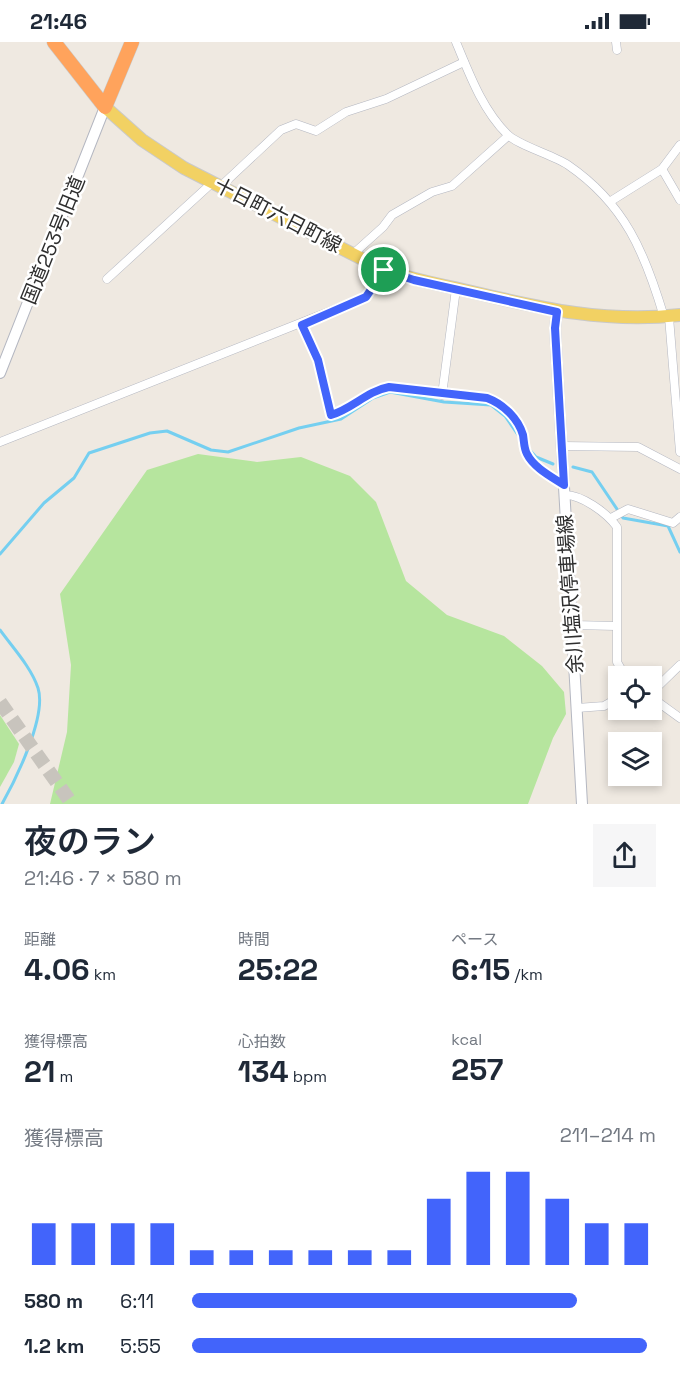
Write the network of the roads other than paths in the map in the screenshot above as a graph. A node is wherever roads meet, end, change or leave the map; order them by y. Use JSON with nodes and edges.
{"nodes":[{"id":1,"x":54,"y":42,"type":"edge"},
{"id":2,"x":132,"y":42,"type":"edge"},
{"id":3,"x":456,"y":42,"type":"edge"},
{"id":4,"x":464,"y":62,"type":"junction"},
{"id":5,"x":105,"y":107,"type":"junction"},
{"id":6,"x":508,"y":136,"type":"junction"},
{"id":7,"x":680,"y":145,"type":"edge"},
{"id":8,"x":662,"y":169,"type":"junction"},
{"id":9,"x":217,"y":184,"type":"junction"},
{"id":10,"x":680,"y":200,"type":"edge"},
{"id":11,"x":611,"y":201,"type":"junction"},
{"id":12,"x":353,"y":254,"type":"junction"},
{"id":13,"x":384,"y":270,"type":"junction"},
{"id":14,"x":107,"y":279,"type":"dead end"},
{"id":15,"x":456,"y":289,"type":"junction"},
{"id":16,"x":557,"y":312,"type":"junction"},
{"id":17,"x":671,"y":316,"type":"edge"},
{"id":18,"x":302,"y":325,"type":"junction"},
{"id":19,"x":0,"y":373,"type":"edge"},
{"id":20,"x":442,"y":395,"type":"junction"},
{"id":21,"x":0,"y":442,"type":"edge"},
{"id":22,"x":562,"y":446,"type":"junction"},
{"id":23,"x":680,"y":452,"type":"edge"},
{"id":24,"x":680,"y":469,"type":"edge"},
{"id":25,"x":564,"y":490,"type":"junction"},
{"id":26,"x":680,"y":517,"type":"edge"},
{"id":27,"x":611,"y":518,"type":"junction"},
{"id":28,"x":573,"y":625,"type":"junction"},
{"id":29,"x":616,"y":626,"type":"junction"},
{"id":30,"x":680,"y":665,"type":"edge"},
{"id":31,"x":619,"y":666,"type":"edge"},
{"id":32,"x":662,"y":684,"type":"edge"},
{"id":33,"x":608,"y":704,"type":"edge"},
{"id":34,"x":662,"y":704,"type":"edge"},
{"id":35,"x":577,"y":708,"type":"junction"},
{"id":36,"x":680,"y":718,"type":"edge"},
{"id":37,"x":582,"y":804,"type":"edge"}],
"edges":[{"from":1,"to":5,"type":"highway"},
{"from":2,"to":5,"type":"highway"},
{"from":3,"to":4,"type":"street"},
{"from":4,"to":6,"type":"street"},
{"from":4,"to":9,"type":"street"},
{"from":5,"to":9,"type":"main road","name":"十日町六日町線"},
{"from":5,"to":19,"type":"main road","name":"国道253号旧道"},
{"from":6,"to":11,"type":"street"},
{"from":6,"to":12,"type":"street"},
{"from":7,"to":8,"type":"street"},
{"from":8,"to":10,"type":"street"},
{"from":8,"to":11,"type":"street"},
{"from":9,"to":12,"type":"main road","name":"十日町六日町線"},
{"from":9,"to":14,"type":"street"},
{"from":11,"to":17,"type":"street"},
{"from":12,"to":13,"type":"main road","name":"十日町六日町線"},
{"from":13,"to":15,"type":"main road","name":"十日町六日町線"},
{"from":13,"to":18,"type":"street"},
{"from":15,"to":16,"type":"main road","name":"十日町六日町線"},
{"from":15,"to":20,"type":"street"},
{"from":16,"to":17,"type":"main road","name":"十日町六日町線"},
{"from":16,"to":22,"type":"main road","name":"余川塩沢停車場線"},
{"from":17,"to":23,"type":"street"},
{"from":18,"to":20,"type":"street"},
{"from":18,"to":21,"type":"street"},
{"from":20,"to":25,"type":"street"},
{"from":22,"to":24,"type":"street"},
{"from":22,"to":25,"type":"main road","name":"余川塩沢停車場線"},
{"from":25,"to":27,"type":"street"},
{"from":25,"to":28,"type":"main road","name":"余川塩沢停車場線"},
{"from":26,"to":27,"type":"street"},
{"from":27,"to":29,"type":"street"},
{"from":28,"to":29,"type":"street"},
{"from":28,"to":35,"type":"main road","name":"余川塩沢停車場線"},
{"from":29,"to":31,"type":"street"},
{"from":30,"to":32,"type":"street"},
{"from":33,"to":35,"type":"street"},
{"from":34,"to":36,"type":"street"},
{"from":35,"to":37,"type":"main road","name":"余川塩沢停車場線"}]}
